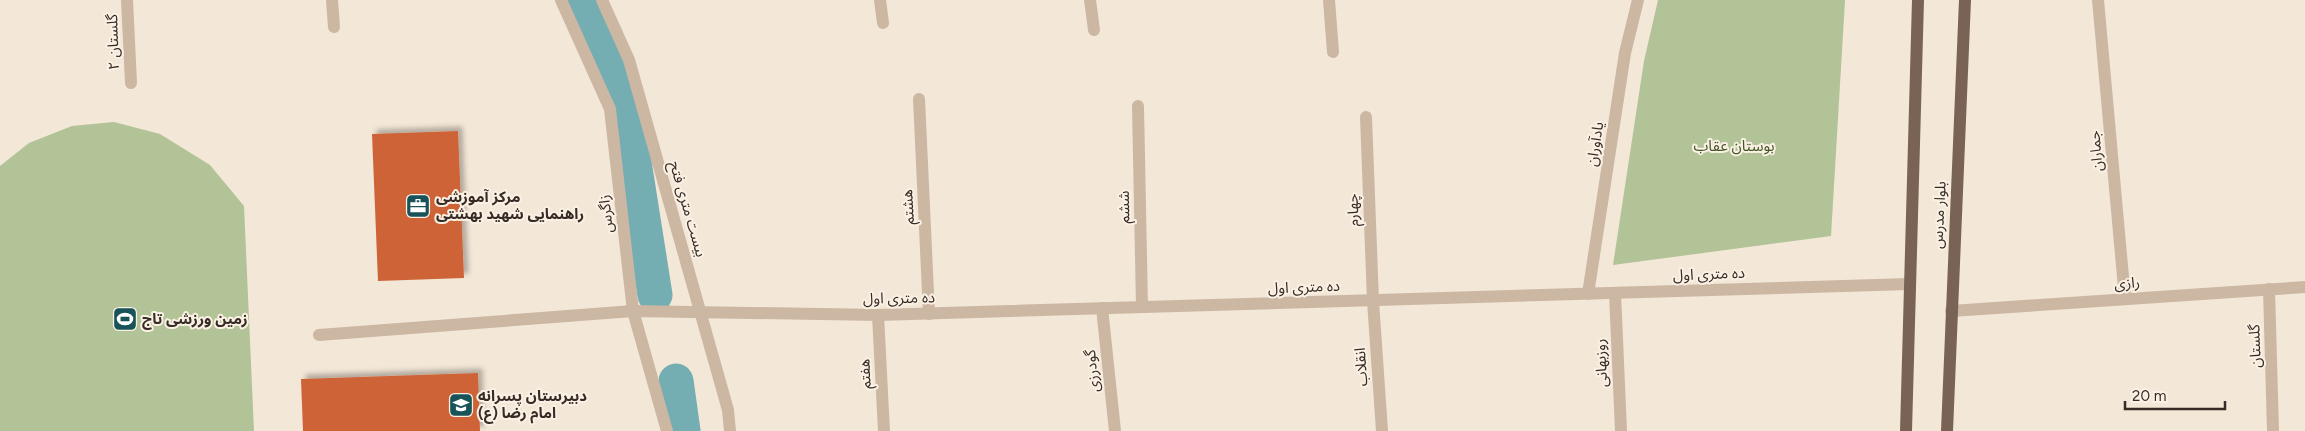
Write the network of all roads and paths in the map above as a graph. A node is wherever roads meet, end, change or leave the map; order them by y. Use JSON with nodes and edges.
{"nodes":[{"id":1,"x":127,"y":0,"type":"edge"},
{"id":2,"x":332,"y":0,"type":"edge"},
{"id":3,"x":561,"y":0,"type":"edge"},
{"id":4,"x":602,"y":0,"type":"edge"},
{"id":5,"x":880,"y":0,"type":"edge"},
{"id":6,"x":1090,"y":0,"type":"edge"},
{"id":7,"x":1329,"y":0,"type":"edge"},
{"id":8,"x":1638,"y":0,"type":"edge"},
{"id":9,"x":1918,"y":0,"type":"edge"},
{"id":10,"x":1965,"y":0,"type":"edge"},
{"id":11,"x":2098,"y":0,"type":"edge"},
{"id":12,"x":883,"y":23,"type":"dead end"},
{"id":13,"x":334,"y":27,"type":"dead end"},
{"id":14,"x":1094,"y":30,"type":"dead end"},
{"id":15,"x":1333,"y":52,"type":"dead end"},
{"id":16,"x":131,"y":83,"type":"dead end"},
{"id":17,"x":919,"y":99,"type":"dead end"},
{"id":18,"x":1138,"y":106,"type":"dead end"},
{"id":19,"x":1366,"y":117,"type":"dead end"},
{"id":20,"x":1909,"y":284,"type":"junction"},
{"id":21,"x":2305,"y":287,"type":"edge"},
{"id":22,"x":2269,"y":289,"type":"junction"},
{"id":23,"x":1614,"y":293,"type":"junction"},
{"id":24,"x":1588,"y":294,"type":"junction"},
{"id":25,"x":2125,"y":300,"type":"junction"},
{"id":26,"x":1372,"y":301,"type":"junction"},
{"id":27,"x":1142,"y":307,"type":"junction"},
{"id":28,"x":1102,"y":308,"type":"junction"},
{"id":29,"x":632,"y":311,"type":"junction"},
{"id":30,"x":1951,"y":311,"type":"junction"},
{"id":31,"x":700,"y":313,"type":"junction"},
{"id":32,"x":929,"y":314,"type":"junction"},
{"id":33,"x":878,"y":315,"type":"junction"},
{"id":34,"x":319,"y":335,"type":"dead end"},
{"id":35,"x":667,"y":431,"type":"edge"},
{"id":36,"x":730,"y":431,"type":"edge"},
{"id":37,"x":884,"y":431,"type":"edge"},
{"id":38,"x":1115,"y":431,"type":"edge"},
{"id":39,"x":1382,"y":431,"type":"edge"},
{"id":40,"x":1621,"y":431,"type":"edge"},
{"id":41,"x":1906,"y":431,"type":"edge"},
{"id":42,"x":1947,"y":431,"type":"edge"},
{"id":43,"x":2274,"y":431,"type":"edge"}],
"edges":[{"from":1,"to":16,"type":"street","name":"گلستان ۲"},
{"from":2,"to":13,"type":"street"},
{"from":3,"to":29,"type":"street","name":"زاگرس"},
{"from":4,"to":31,"type":"street","name":"بیست متری فتح"},
{"from":5,"to":12,"type":"street"},
{"from":6,"to":14,"type":"street"},
{"from":7,"to":15,"type":"street"},
{"from":8,"to":24,"type":"street","name":"یادآوران"},
{"from":9,"to":20,"type":"main road","name":"بلوار مدرس"},
{"from":10,"to":30,"type":"main road","name":"بلوار مدرس"},
{"from":11,"to":25,"type":"street","name":"جماران"},
{"from":17,"to":32,"type":"street","name":"هشتم"},
{"from":18,"to":27,"type":"street","name":"ششم"},
{"from":19,"to":26,"type":"street","name":"چهارم"},
{"from":20,"to":23,"type":"street","name":"ده متری اول"},
{"from":20,"to":41,"type":"main road","name":"بلوار مدرس"},
{"from":21,"to":22,"type":"street","name":"رازی"},
{"from":22,"to":25,"type":"street","name":"رازی"},
{"from":22,"to":43,"type":"street","name":"گلستان"},
{"from":23,"to":24,"type":"street","name":"ده متری اول"},
{"from":23,"to":40,"type":"street","name":"روزبهانی"},
{"from":24,"to":26,"type":"street","name":"ده متری اول"},
{"from":25,"to":30,"type":"street","name":"رازی"},
{"from":26,"to":27,"type":"street","name":"ده متری اول"},
{"from":26,"to":39,"type":"street","name":"انقلاب"},
{"from":27,"to":28,"type":"street","name":"ده متری اول"},
{"from":28,"to":32,"type":"street","name":"ده متری اول"},
{"from":28,"to":38,"type":"street","name":"گودرزی"},
{"from":29,"to":31,"type":"street","name":"ده متری اول"},
{"from":29,"to":34,"type":"street","name":"ده متری اول"},
{"from":29,"to":35,"type":"street","name":"زاگرس"},
{"from":30,"to":42,"type":"main road","name":"بلوار مدرس"},
{"from":31,"to":33,"type":"street","name":"ده متری اول"},
{"from":31,"to":36,"type":"street","name":"بیست متری فتح"},
{"from":32,"to":33,"type":"street","name":"ده متری اول"},
{"from":33,"to":37,"type":"street","name":"هفتم"}]}
